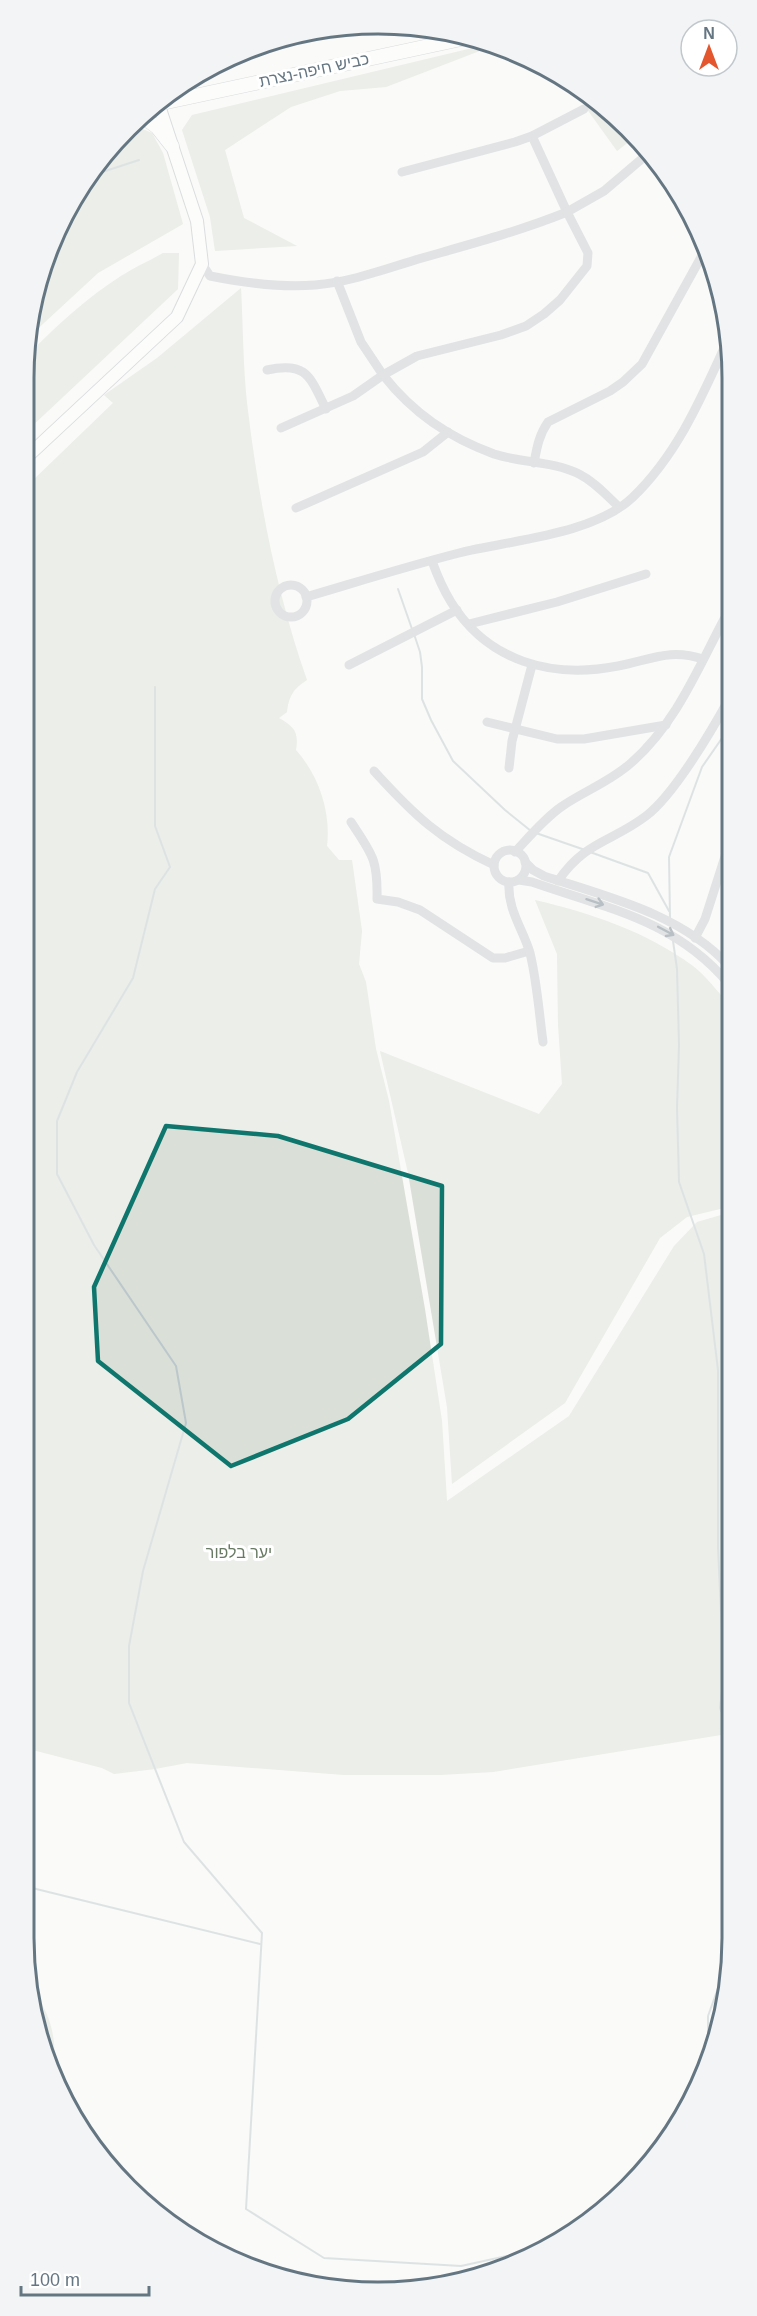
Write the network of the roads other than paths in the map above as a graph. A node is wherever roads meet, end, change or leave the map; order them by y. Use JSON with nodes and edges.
{"nodes":[{"id":1,"x":449,"y":42,"type":"edge"},
{"id":2,"x":176,"y":101,"type":"edge"},
{"id":3,"x":584,"y":109,"type":"dead end"},
{"id":4,"x":163,"y":111,"type":"edge"},
{"id":5,"x":150,"y":122,"type":"edge"},
{"id":6,"x":532,"y":136,"type":"junction"},
{"id":7,"x":172,"y":146,"type":"junction"},
{"id":8,"x":642,"y":158,"type":"edge"},
{"id":9,"x":402,"y":172,"type":"dead end"},
{"id":10,"x":567,"y":212,"type":"junction"},
{"id":11,"x":700,"y":258,"type":"edge"},
{"id":12,"x":202,"y":264,"type":"junction"},
{"id":13,"x":337,"y":281,"type":"junction"},
{"id":14,"x":722,"y":353,"type":"edge"},
{"id":15,"x":267,"y":370,"type":"dead end"},
{"id":16,"x":383,"y":375,"type":"junction"},
{"id":17,"x":326,"y":409,"type":"junction"},
{"id":18,"x":281,"y":428,"type":"dead end"},
{"id":19,"x":448,"y":432,"type":"junction"},
{"id":20,"x":34,"y":450,"type":"edge"},
{"id":21,"x":534,"y":463,"type":"junction"},
{"id":22,"x":618,"y":507,"type":"junction"},
{"id":23,"x":296,"y":508,"type":"dead end"},
{"id":24,"x":432,"y":561,"type":"junction"},
{"id":25,"x":646,"y":574,"type":"dead end"},
{"id":26,"x":306,"y":597,"type":"dead end"},
{"id":27,"x":457,"y":610,"type":"junction"},
{"id":28,"x":722,"y":623,"type":"edge"},
{"id":29,"x":469,"y":624,"type":"junction"},
{"id":30,"x":703,"y":660,"type":"junction"},
{"id":31,"x":349,"y":665,"type":"dead end"},
{"id":32,"x":532,"y":665,"type":"junction"},
{"id":33,"x":722,"y":710,"type":"edge"},
{"id":34,"x":487,"y":722,"type":"dead end"},
{"id":35,"x":666,"y":725,"type":"junction"},
{"id":36,"x":516,"y":730,"type":"junction"},
{"id":37,"x":509,"y":768,"type":"dead end"},
{"id":38,"x":374,"y":771,"type":"dead end"},
{"id":39,"x":351,"y":822,"type":"dead end"},
{"id":40,"x":515,"y":852,"type":"junction"},
{"id":41,"x":525,"y":862,"type":"junction"},
{"id":42,"x":494,"y":865,"type":"junction"},
{"id":43,"x":722,"y":866,"type":"edge"},
{"id":44,"x":519,"y":880,"type":"junction"},
{"id":45,"x":558,"y":880,"type":"junction"},
{"id":46,"x":509,"y":882,"type":"junction"},
{"id":47,"x":648,"y":917,"type":"junction"},
{"id":48,"x":685,"y":937,"type":"junction"},
{"id":49,"x":695,"y":938,"type":"junction"},
{"id":50,"x":529,"y":951,"type":"junction"},
{"id":51,"x":722,"y":959,"type":"edge"},
{"id":52,"x":722,"y":975,"type":"edge"},
{"id":53,"x":543,"y":1042,"type":"dead end"}],
"edges":[{"from":1,"to":2,"type":"highway","name":"כביש חיפה-נצרת"},
{"from":3,"to":6,"type":"street"},
{"from":4,"to":7,"type":"main road"},
{"from":5,"to":7,"type":"highway"},
{"from":6,"to":9,"type":"street"},
{"from":6,"to":10,"type":"street"},
{"from":7,"to":12,"type":"main road"},
{"from":8,"to":10,"type":"street"},
{"from":10,"to":13,"type":"street"},
{"from":10,"to":16,"type":"street"},
{"from":11,"to":21,"type":"street"},
{"from":12,"to":13,"type":"street"},
{"from":12,"to":20,"type":"main road"},
{"from":13,"to":16,"type":"street"},
{"from":14,"to":22,"type":"street"},
{"from":15,"to":17,"type":"street"},
{"from":16,"to":17,"type":"street"},
{"from":16,"to":19,"type":"street"},
{"from":17,"to":18,"type":"street"},
{"from":19,"to":21,"type":"street"},
{"from":19,"to":23,"type":"street"},
{"from":21,"to":22,"type":"street"},
{"from":22,"to":24,"type":"street"},
{"from":24,"to":26,"type":"street"},
{"from":24,"to":27,"type":"street"},
{"from":25,"to":29,"type":"street"},
{"from":27,"to":29,"type":"street"},
{"from":27,"to":31,"type":"street"},
{"from":28,"to":30,"type":"street"},
{"from":29,"to":32,"type":"street"},
{"from":30,"to":32,"type":"street"},
{"from":30,"to":35,"type":"street"},
{"from":32,"to":36,"type":"street"},
{"from":33,"to":45,"type":"street"},
{"from":34,"to":36,"type":"street"},
{"from":35,"to":36,"type":"street"},
{"from":35,"to":40,"type":"street"},
{"from":36,"to":37,"type":"street"},
{"from":38,"to":42,"type":"street"},
{"from":39,"to":50,"type":"street"},
{"from":40,"to":41,"type":"street"},
{"from":40,"to":42,"type":"street"},
{"from":41,"to":44,"type":"street"},
{"from":41,"to":45,"type":"street"},
{"from":42,"to":46,"type":"street"},
{"from":43,"to":49,"type":"street"},
{"from":44,"to":46,"type":"street"},
{"from":44,"to":47,"type":"street","one_way":true},
{"from":45,"to":47,"type":"street"},
{"from":46,"to":50,"type":"street"},
{"from":47,"to":48,"type":"street"},
{"from":48,"to":49,"type":"street"},
{"from":48,"to":52,"type":"street"},
{"from":49,"to":51,"type":"street"},
{"from":50,"to":53,"type":"street"}]}
